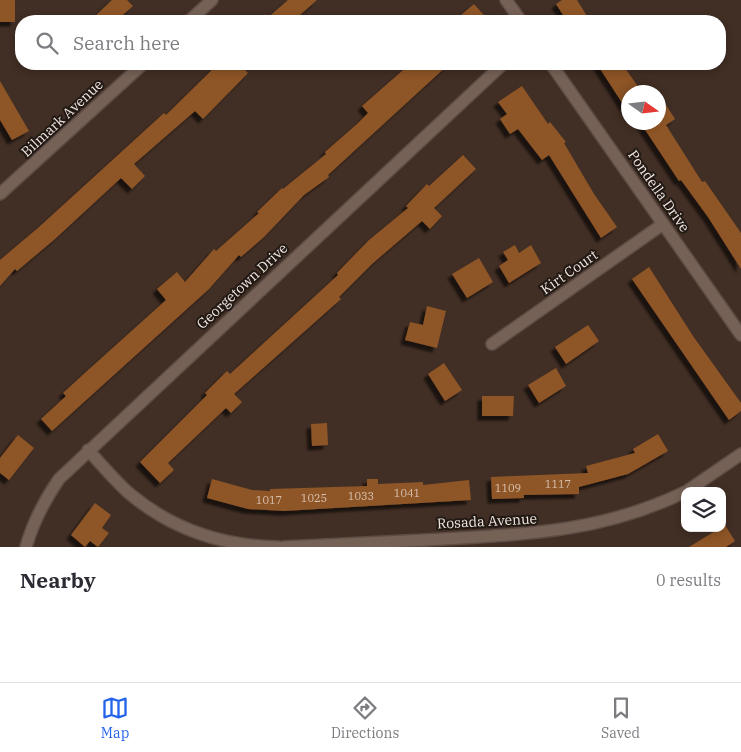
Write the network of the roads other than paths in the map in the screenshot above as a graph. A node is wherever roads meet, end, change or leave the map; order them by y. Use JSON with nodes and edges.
{"nodes":[{"id":1,"x":212,"y":0,"type":"edge"},
{"id":2,"x":506,"y":0,"type":"edge"},
{"id":3,"x":196,"y":15,"type":"edge"},
{"id":4,"x":517,"y":15,"type":"edge"},
{"id":5,"x":136,"y":70,"type":"edge"},
{"id":6,"x":497,"y":70,"type":"edge"},
{"id":7,"x":555,"y":70,"type":"edge"},
{"id":8,"x":1,"y":191,"type":"edge"},
{"id":9,"x":663,"y":224,"type":"junction"},
{"id":10,"x":741,"y":335,"type":"edge"},
{"id":11,"x":492,"y":344,"type":"dead end"},
{"id":12,"x":88,"y":450,"type":"junction"},
{"id":13,"x":741,"y":454,"type":"edge"},
{"id":14,"x":692,"y":487,"type":"edge"},
{"id":15,"x":681,"y":493,"type":"edge"},
{"id":16,"x":26,"y":547,"type":"edge"},
{"id":17,"x":278,"y":547,"type":"edge"},
{"id":18,"x":284,"y":547,"type":"edge"}],
"edges":[{"from":1,"to":3,"type":"street"},
{"from":2,"to":4,"type":"street"},
{"from":5,"to":8,"type":"street","name":"Bilmark Avenue"},
{"from":6,"to":12,"type":"street","name":"Georgetown Drive"},
{"from":7,"to":9,"type":"street","name":"Pondella Drive"},
{"from":9,"to":10,"type":"street","name":"Pondella Drive"},
{"from":9,"to":11,"type":"street","name":"Kirt Court"},
{"from":12,"to":16,"type":"street","name":"Georgetown Drive"},
{"from":12,"to":17,"type":"street"},
{"from":13,"to":14,"type":"street","name":"Rosada Avenue"},
{"from":15,"to":18,"type":"street","name":"Rosada Avenue"}]}
